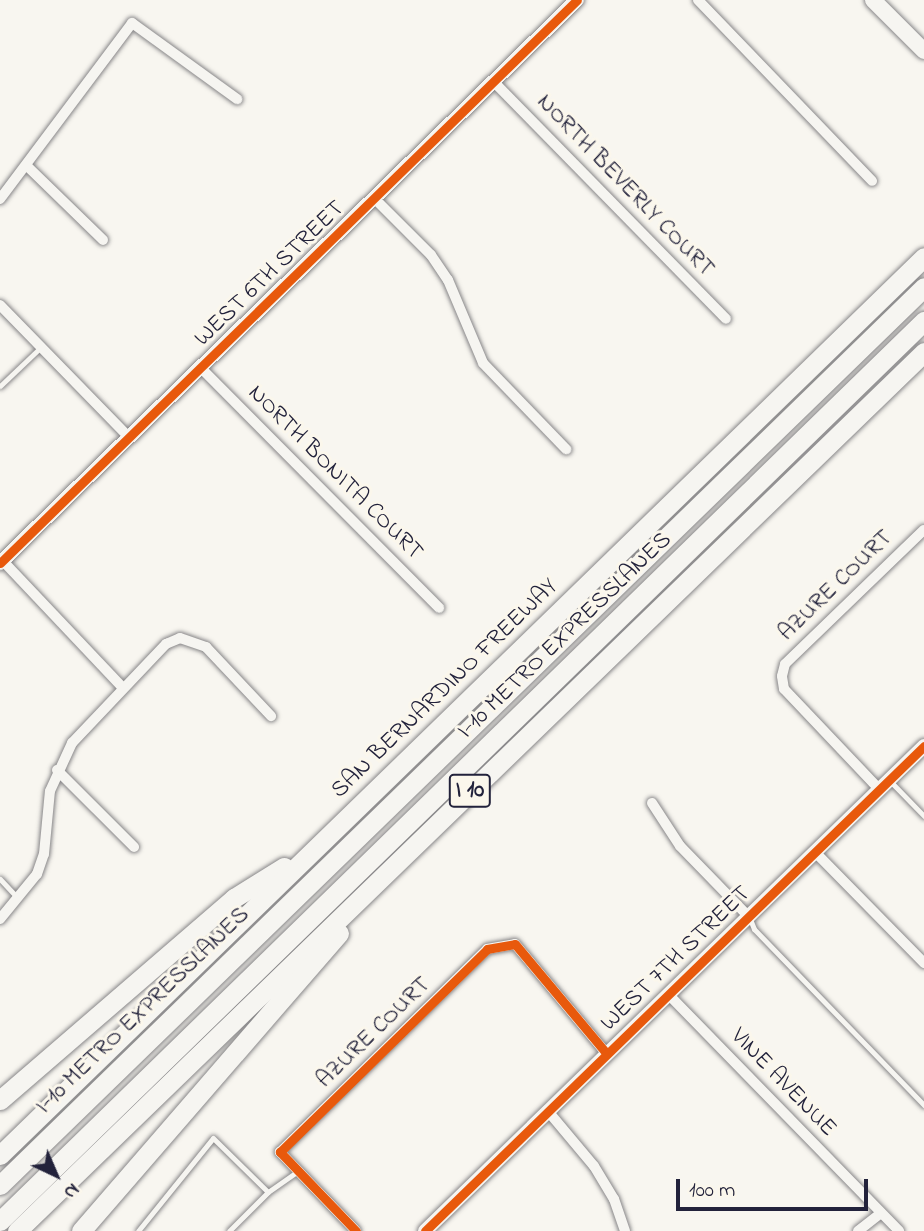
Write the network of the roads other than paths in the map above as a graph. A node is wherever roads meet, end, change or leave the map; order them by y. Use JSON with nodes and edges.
{"nodes":[{"id":1,"x":577,"y":0,"type":"edge"},
{"id":2,"x":586,"y":0,"type":"edge"},
{"id":3,"x":698,"y":0,"type":"edge"},
{"id":4,"x":873,"y":0,"type":"edge"},
{"id":5,"x":567,"y":13,"type":"junction"},
{"id":6,"x":924,"y":51,"type":"edge"},
{"id":7,"x":495,"y":83,"type":"junction"},
{"id":8,"x":237,"y":99,"type":"dead end"},
{"id":9,"x":27,"y":166,"type":"junction"},
{"id":10,"x":872,"y":181,"type":"dead end"},
{"id":11,"x":375,"y":198,"type":"junction"},
{"id":12,"x":0,"y":199,"type":"edge"},
{"id":13,"x":103,"y":240,"type":"dead end"},
{"id":14,"x":924,"y":257,"type":"edge"},
{"id":15,"x":924,"y":287,"type":"edge"},
{"id":16,"x":0,"y":305,"type":"edge"},
{"id":17,"x":726,"y":319,"type":"dead end"},
{"id":18,"x":924,"y":321,"type":"edge"},
{"id":19,"x":41,"y":347,"type":"junction"},
{"id":20,"x":924,"y":352,"type":"edge"},
{"id":21,"x":201,"y":368,"type":"junction"},
{"id":22,"x":0,"y":386,"type":"edge"},
{"id":23,"x":129,"y":438,"type":"junction"},
{"id":24,"x":566,"y":449,"type":"dead end"},
{"id":25,"x":924,"y":530,"type":"edge"},
{"id":26,"x":1,"y":561,"type":"edge"},
{"id":27,"x":439,"y":608,"type":"dead end"},
{"id":28,"x":123,"y":688,"type":"junction"},
{"id":29,"x":271,"y":716,"type":"dead end"},
{"id":30,"x":924,"y":746,"type":"edge"},
{"id":31,"x":57,"y":770,"type":"junction"},
{"id":32,"x":884,"y":784,"type":"junction"},
{"id":33,"x":652,"y":803,"type":"dead end"},
{"id":34,"x":924,"y":816,"type":"edge"},
{"id":35,"x":134,"y":847,"type":"dead end"},
{"id":36,"x":318,"y":847,"type":"junction"},
{"id":37,"x":815,"y":852,"type":"junction"},
{"id":38,"x":401,"y":857,"type":"junction"},
{"id":39,"x":0,"y":879,"type":"edge"},
{"id":40,"x":19,"y":899,"type":"junction"},
{"id":41,"x":749,"y":917,"type":"junction"},
{"id":42,"x":0,"y":919,"type":"edge"},
{"id":43,"x":924,"y":963,"type":"edge"},
{"id":44,"x":668,"y":994,"type":"junction"},
{"id":45,"x":606,"y":1053,"type":"junction"},
{"id":46,"x":0,"y":1100,"type":"edge"},
{"id":47,"x":924,"y":1105,"type":"edge"},
{"id":48,"x":547,"y":1110,"type":"junction"},
{"id":49,"x":0,"y":1155,"type":"edge"},
{"id":50,"x":298,"y":1171,"type":"junction"},
{"id":51,"x":0,"y":1185,"type":"edge"},
{"id":52,"x":268,"y":1192,"type":"junction"},
{"id":53,"x":880,"y":1213,"type":"junction"},
{"id":54,"x":0,"y":1221,"type":"edge"},
{"id":55,"x":17,"y":1231,"type":"edge"},
{"id":56,"x":81,"y":1231,"type":"edge"},
{"id":57,"x":138,"y":1231,"type":"edge"},
{"id":58,"x":229,"y":1231,"type":"edge"},
{"id":59,"x":356,"y":1231,"type":"edge"},
{"id":60,"x":425,"y":1231,"type":"edge"},
{"id":61,"x":625,"y":1231,"type":"edge"},
{"id":62,"x":858,"y":1231,"type":"edge"},
{"id":63,"x":899,"y":1231,"type":"edge"}],
"edges":[{"from":1,"to":5,"type":"street","name":"WEST 6TH STREET"},
{"from":2,"to":5,"type":"street","name":"WEST 6TH STREET"},
{"from":3,"to":10,"type":"street"},
{"from":4,"to":6,"type":"main road"},
{"from":5,"to":7,"type":"street","name":"WEST 6TH STREET"},
{"from":7,"to":11,"type":"street","name":"WEST 6TH STREET"},
{"from":7,"to":17,"type":"street","name":"NORTH BEVERLY COURT"},
{"from":8,"to":9,"type":"street"},
{"from":9,"to":12,"type":"street"},
{"from":9,"to":13,"type":"street"},
{"from":11,"to":21,"type":"street","name":"WEST 6TH STREET"},
{"from":11,"to":24,"type":"street"},
{"from":14,"to":36,"type":"highway","name":"SAN BERNARDINO FREEWAY","number":"I 10"},
{"from":15,"to":51,"type":"highway","name":"I-10 METRO EXPRESSLANES"},
{"from":16,"to":19,"type":"street"},
{"from":18,"to":54,"type":"highway","name":"I-10 METRO EXPRESSLANES"},
{"from":19,"to":22,"type":"lane"},
{"from":19,"to":23,"type":"street"},
{"from":20,"to":38,"type":"highway","number":"I 10"},
{"from":21,"to":23,"type":"street","name":"WEST 6TH STREET"},
{"from":21,"to":27,"type":"street","name":"NORTH BONITA COURT"},
{"from":23,"to":26,"type":"street","name":"WEST 6TH STREET"},
{"from":25,"to":32,"type":"street","name":"AZURE COURT"},
{"from":26,"to":28,"type":"street"},
{"from":28,"to":29,"type":"street"},
{"from":28,"to":31,"type":"street"},
{"from":30,"to":32,"type":"street","name":"WEST 7TH STREET"},
{"from":31,"to":35,"type":"street"},
{"from":31,"to":40,"type":"street"},
{"from":32,"to":34,"type":"lane"},
{"from":32,"to":37,"type":"street","name":"WEST 7TH STREET"},
{"from":33,"to":41,"type":"street"},
{"from":36,"to":46,"type":"highway"},
{"from":36,"to":49,"type":"highway","name":"SAN BERNARDINO FREEWAY","number":"I 10"},
{"from":37,"to":41,"type":"street","name":"WEST 7TH STREET"},
{"from":37,"to":43,"type":"street"},
{"from":38,"to":55,"type":"highway","number":"I 10"},
{"from":38,"to":56,"type":"highway"},
{"from":39,"to":40,"type":"lane"},
{"from":40,"to":42,"type":"street"},
{"from":41,"to":44,"type":"street","name":"WEST 7TH STREET"},
{"from":41,"to":47,"type":"lane"},
{"from":44,"to":45,"type":"street","name":"WEST 7TH STREET"},
{"from":44,"to":53,"type":"street","name":"VINE AVENUE"},
{"from":45,"to":48,"type":"street","name":"WEST 7TH STREET"},
{"from":45,"to":50,"type":"street","name":"AZURE COURT"},
{"from":48,"to":60,"type":"street","name":"WEST 7TH STREET"},
{"from":48,"to":61,"type":"street"},
{"from":50,"to":52,"type":"lane"},
{"from":50,"to":59,"type":"street"},
{"from":52,"to":57,"type":"lane"},
{"from":52,"to":58,"type":"lane"},
{"from":53,"to":62,"type":"street"},
{"from":53,"to":63,"type":"street","name":"VINE AVENUE"}]}
